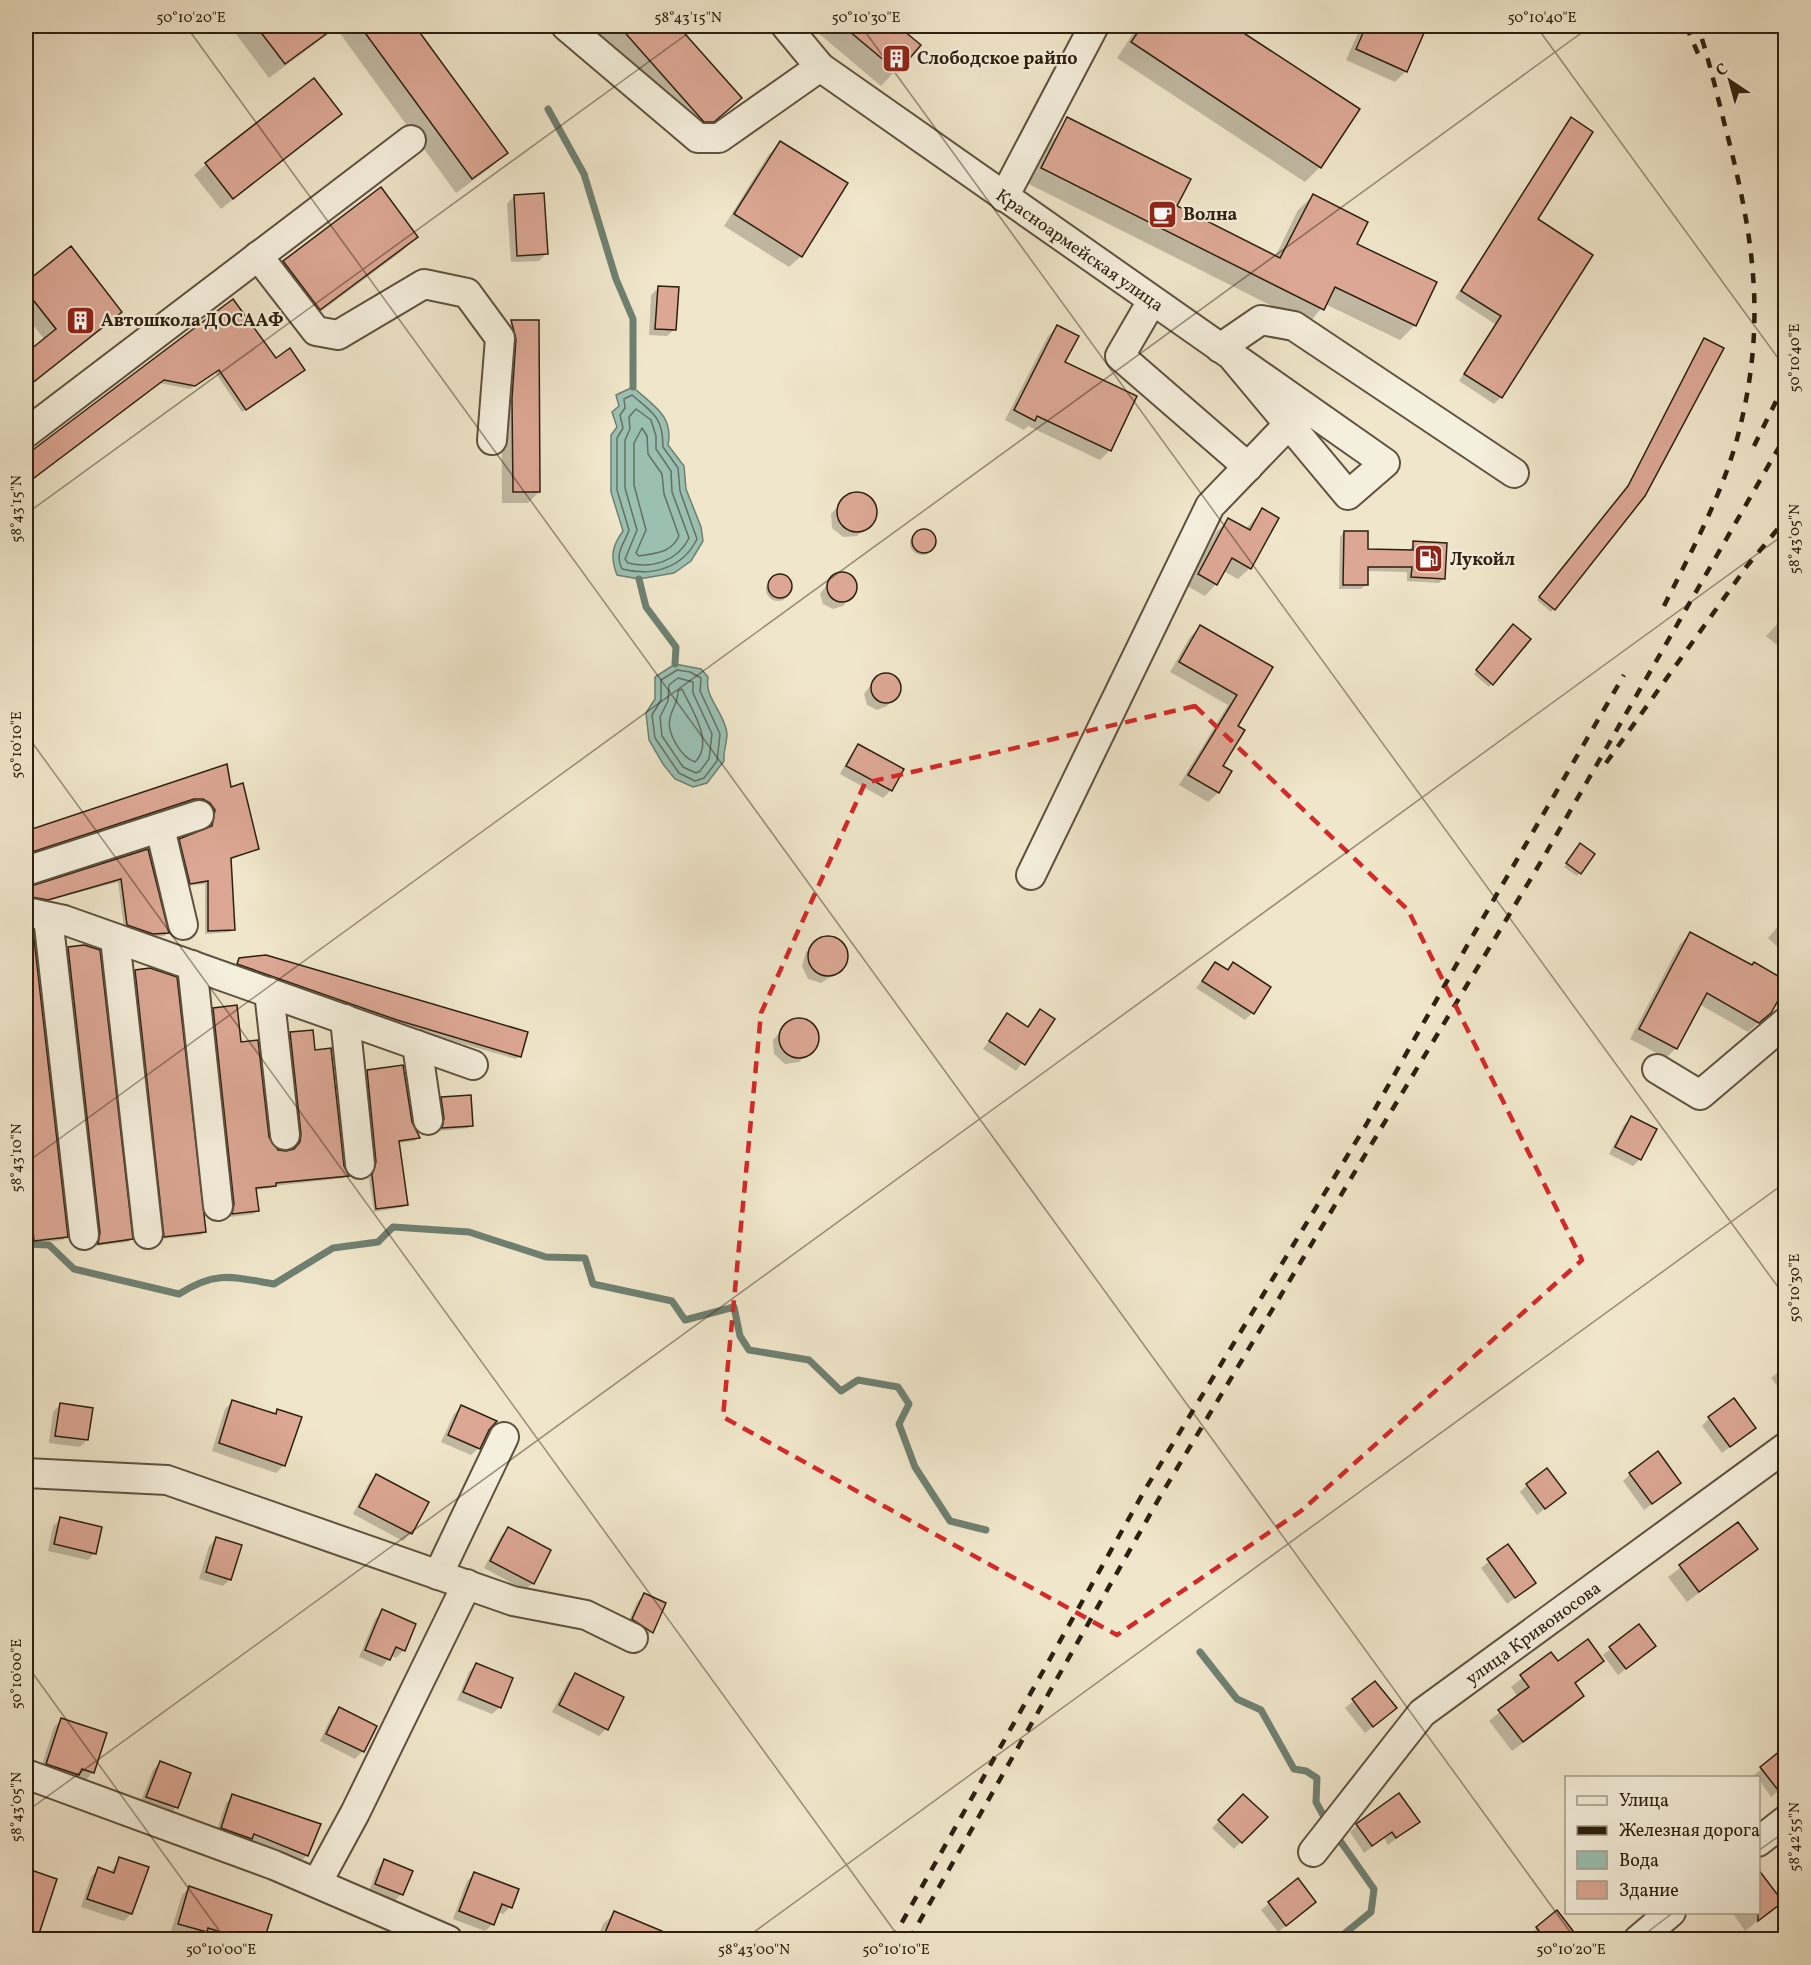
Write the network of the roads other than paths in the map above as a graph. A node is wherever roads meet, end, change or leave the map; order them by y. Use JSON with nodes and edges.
{"nodes":[{"id":1,"x":566,"y":26,"type":"edge"},
{"id":2,"x":786,"y":26,"type":"edge"},
{"id":3,"x":1094,"y":26,"type":"edge"},
{"id":4,"x":820,"y":67,"type":"junction"},
{"id":5,"x":411,"y":140,"type":"dead end"},
{"id":6,"x":1004,"y":197,"type":"junction"},
{"id":7,"x":258,"y":256,"type":"junction"},
{"id":8,"x":1152,"y":301,"type":"junction"},
{"id":9,"x":1226,"y":352,"type":"junction"},
{"id":10,"x":1289,"y":424,"type":"junction"},
{"id":11,"x":26,"y":433,"type":"edge"},
{"id":12,"x":492,"y":440,"type":"dead end"},
{"id":13,"x":1248,"y":466,"type":"junction"},
{"id":14,"x":1514,"y":472,"type":"dead end"},
{"id":15,"x":199,"y":815,"type":"dead end"},
{"id":16,"x":160,"y":828,"type":"junction"},
{"id":17,"x":26,"y":871,"type":"edge"},
{"id":18,"x":1031,"y":875,"type":"dead end"},
{"id":19,"x":37,"y":914,"type":"edge"},
{"id":20,"x":183,"y":925,"type":"dead end"},
{"id":21,"x":115,"y":939,"type":"junction"},
{"id":22,"x":192,"y":965,"type":"junction"},
{"id":23,"x":269,"y":992,"type":"junction"},
{"id":24,"x":345,"y":1019,"type":"junction"},
{"id":25,"x":1785,"y":1022,"type":"edge"},
{"id":26,"x":417,"y":1045,"type":"junction"},
{"id":27,"x":473,"y":1065,"type":"dead end"},
{"id":28,"x":1657,"y":1069,"type":"dead end"},
{"id":29,"x":428,"y":1120,"type":"dead end"},
{"id":30,"x":285,"y":1135,"type":"dead end"},
{"id":31,"x":360,"y":1164,"type":"dead end"},
{"id":32,"x":218,"y":1206,"type":"dead end"},
{"id":33,"x":148,"y":1234,"type":"dead end"},
{"id":34,"x":84,"y":1235,"type":"dead end"},
{"id":35,"x":504,"y":1437,"type":"dead end"},
{"id":36,"x":1785,"y":1447,"type":"edge"},
{"id":37,"x":26,"y":1473,"type":"edge"},
{"id":38,"x":438,"y":1575,"type":"junction"},
{"id":39,"x":466,"y":1584,"type":"junction"},
{"id":40,"x":633,"y":1638,"type":"dead end"},
{"id":41,"x":26,"y":1774,"type":"edge"},
{"id":42,"x":1785,"y":1820,"type":"edge"},
{"id":43,"x":1760,"y":1840,"type":"edge"},
{"id":44,"x":1313,"y":1852,"type":"dead end"},
{"id":45,"x":317,"y":1883,"type":"junction"},
{"id":46,"x":1669,"y":1914,"type":"edge"},
{"id":47,"x":448,"y":1940,"type":"edge"},
{"id":48,"x":1638,"y":1940,"type":"edge"}],
"edges":[{"from":1,"to":4,"type":"street"},
{"from":2,"to":4,"type":"street","name":"Красноармейская улица"},
{"from":3,"to":6,"type":"street"},
{"from":4,"to":6,"type":"street","name":"Красноармейская улица"},
{"from":5,"to":7,"type":"street"},
{"from":6,"to":8,"type":"street","name":"Красноармейская улица"},
{"from":7,"to":11,"type":"street"},
{"from":7,"to":12,"type":"street"},
{"from":8,"to":9,"type":"street","name":"Красноармейская улица"},
{"from":8,"to":13,"type":"street"},
{"from":9,"to":10,"type":"street"},
{"from":9,"to":10,"type":"street","name":"Красноармейская улица"},
{"from":9,"to":14,"type":"street"},
{"from":10,"to":13,"type":"street"},
{"from":13,"to":18,"type":"street"},
{"from":15,"to":16,"type":"street"},
{"from":16,"to":17,"type":"street"},
{"from":16,"to":20,"type":"street"},
{"from":19,"to":21,"type":"street"},
{"from":19,"to":34,"type":"street"},
{"from":21,"to":22,"type":"street"},
{"from":21,"to":33,"type":"street"},
{"from":22,"to":23,"type":"street"},
{"from":22,"to":32,"type":"street"},
{"from":23,"to":24,"type":"street"},
{"from":23,"to":30,"type":"street"},
{"from":24,"to":26,"type":"street"},
{"from":24,"to":31,"type":"street"},
{"from":25,"to":28,"type":"street"},
{"from":26,"to":27,"type":"street"},
{"from":26,"to":29,"type":"street"},
{"from":35,"to":38,"type":"street"},
{"from":36,"to":44,"type":"street","name":"улица Кривоносова"},
{"from":37,"to":38,"type":"street"},
{"from":38,"to":39,"type":"street"},
{"from":39,"to":40,"type":"street"},
{"from":39,"to":45,"type":"street"},
{"from":41,"to":45,"type":"street"},
{"from":42,"to":43,"type":"street"},
{"from":45,"to":47,"type":"street"},
{"from":46,"to":48,"type":"street"}]}
